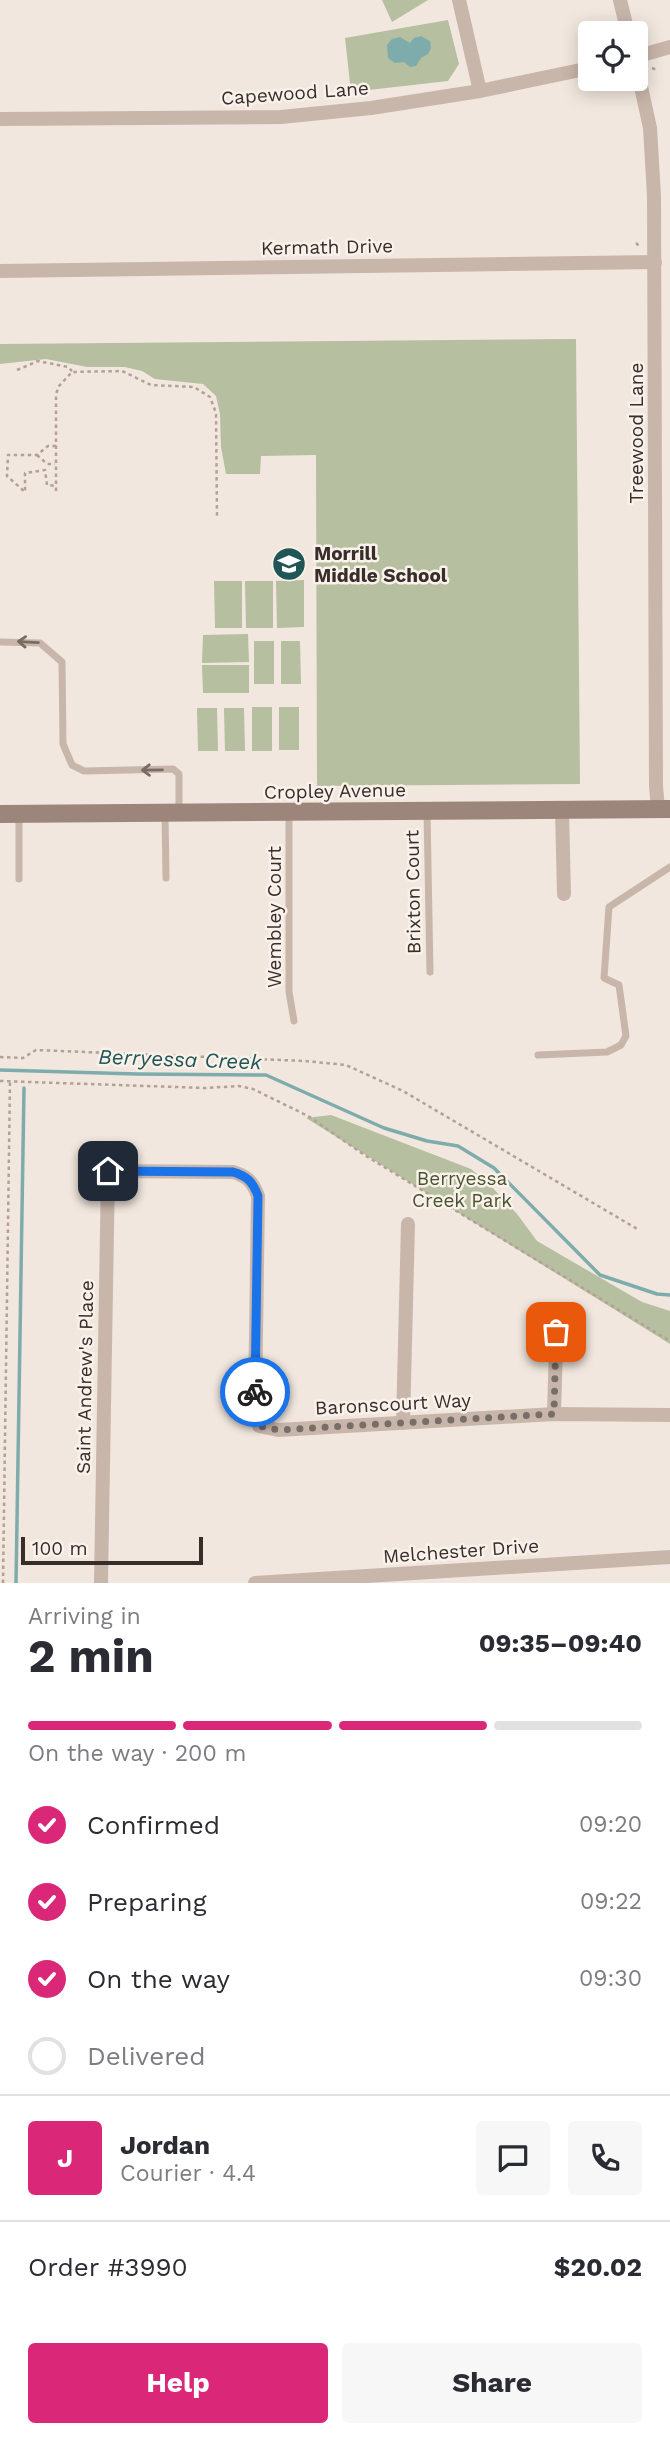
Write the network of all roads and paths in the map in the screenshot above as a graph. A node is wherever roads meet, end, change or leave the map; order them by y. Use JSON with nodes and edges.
{"nodes":[{"id":1,"x":459,"y":0,"type":"edge"},
{"id":2,"x":620,"y":0,"type":"edge"},
{"id":3,"x":625,"y":21,"type":"edge"},
{"id":4,"x":670,"y":47,"type":"edge"},
{"id":5,"x":648,"y":54,"type":"edge"},
{"id":6,"x":652,"y":68,"type":"dead end"},
{"id":7,"x":657,"y":70,"type":"dead end"},
{"id":8,"x":578,"y":71,"type":"edge"},
{"id":9,"x":480,"y":91,"type":"junction"},
{"id":10,"x":642,"y":91,"type":"edge"},
{"id":11,"x":0,"y":119,"type":"edge"},
{"id":12,"x":655,"y":262,"type":"junction"},
{"id":13,"x":0,"y":271,"type":"edge"},
{"id":14,"x":17,"y":370,"type":"dead end"},
{"id":15,"x":72,"y":372,"type":"junction"},
{"id":16,"x":56,"y":446,"type":"junction"},
{"id":17,"x":37,"y":455,"type":"junction"},
{"id":18,"x":56,"y":464,"type":"junction"},
{"id":19,"x":56,"y":486,"type":"junction"},
{"id":20,"x":56,"y":491,"type":"dead end"},
{"id":21,"x":217,"y":517,"type":"dead end"},
{"id":22,"x":0,"y":642,"type":"edge"},
{"id":23,"x":664,"y":809,"type":"edge"},
{"id":24,"x":562,"y":810,"type":"junction"},
{"id":25,"x":428,"y":811,"type":"junction"},
{"id":26,"x":289,"y":813,"type":"junction"},
{"id":27,"x":0,"y":814,"type":"edge"},
{"id":28,"x":19,"y":814,"type":"junction"},
{"id":29,"x":172,"y":814,"type":"junction"},
{"id":30,"x":670,"y":867,"type":"edge"},
{"id":31,"x":166,"y":878,"type":"dead end"},
{"id":32,"x":19,"y":879,"type":"dead end"},
{"id":33,"x":564,"y":894,"type":"dead end"},
{"id":34,"x":430,"y":972,"type":"dead end"},
{"id":35,"x":294,"y":1021,"type":"dead end"},
{"id":36,"x":538,"y":1055,"type":"dead end"},
{"id":37,"x":0,"y":1057,"type":"edge"},
{"id":38,"x":0,"y":1081,"type":"edge"},
{"id":39,"x":10,"y":1081,"type":"junction"},
{"id":40,"x":108,"y":1171,"type":"joint"},
{"id":41,"x":408,"y":1224,"type":"dead end"},
{"id":42,"x":639,"y":1230,"type":"dead end"},
{"id":43,"x":557,"y":1311,"type":"dead end"},
{"id":44,"x":670,"y":1341,"type":"edge"},
{"id":45,"x":554,"y":1414,"type":"junction"},
{"id":46,"x":670,"y":1415,"type":"edge"},
{"id":47,"x":403,"y":1423,"type":"junction"},
{"id":48,"x":670,"y":1557,"type":"edge"},
{"id":49,"x":3,"y":1583,"type":"edge"},
{"id":50,"x":101,"y":1583,"type":"edge"},
{"id":51,"x":255,"y":1583,"type":"edge"}],
"edges":[{"from":1,"to":9,"type":"street"},
{"from":2,"to":3,"type":"street"},
{"from":4,"to":5,"type":"street"},
{"from":6,"to":7,"type":"path"},
{"from":8,"to":9,"type":"street","name":"Capewood Lane"},
{"from":9,"to":11,"type":"street","name":"Capewood Lane"},
{"from":10,"to":12,"type":"street","name":"Treewood Lane"},
{"from":12,"to":13,"type":"street","name":"Kermath Drive"},
{"from":12,"to":23,"type":"street","name":"Treewood Lane"},
{"from":14,"to":15,"type":"path"},
{"from":15,"to":16,"type":"path"},
{"from":15,"to":21,"type":"path"},
{"from":16,"to":17,"type":"path"},
{"from":16,"to":18,"type":"path"},
{"from":17,"to":18,"type":"path"},
{"from":17,"to":19,"type":"path"},
{"from":18,"to":19,"type":"path"},
{"from":19,"to":20,"type":"path"},
{"from":29,"to":22,"type":"lane","one_way":true},
{"from":23,"to":24,"type":"street","name":"Cropley Avenue"},
{"from":24,"to":25,"type":"street","name":"Cropley Avenue"},
{"from":24,"to":33,"type":"street"},
{"from":25,"to":26,"type":"street","name":"Cropley Avenue"},
{"from":25,"to":34,"type":"lane","name":"Brixton Court"},
{"from":26,"to":29,"type":"street","name":"Cropley Avenue"},
{"from":26,"to":35,"type":"lane","name":"Wembley Court"},
{"from":27,"to":28,"type":"street","name":"Cropley Avenue"},
{"from":28,"to":29,"type":"street","name":"Cropley Avenue"},
{"from":28,"to":32,"type":"lane"},
{"from":29,"to":31,"type":"lane"},
{"from":30,"to":36,"type":"lane"},
{"from":37,"to":42,"type":"path"},
{"from":38,"to":39,"type":"path"},
{"from":39,"to":44,"type":"path"},
{"from":39,"to":49,"type":"path"},
{"from":40,"to":47,"type":"street","name":"Baronscourt Way"},
{"from":40,"to":50,"type":"street","name":"Saint Andrew's Place"},
{"from":41,"to":47,"type":"street"},
{"from":43,"to":45,"type":"street"},
{"from":45,"to":46,"type":"street","name":"Baronscourt Way"},
{"from":45,"to":47,"type":"street","name":"Baronscourt Way"},
{"from":48,"to":51,"type":"street","name":"Melchester Drive"}]}
